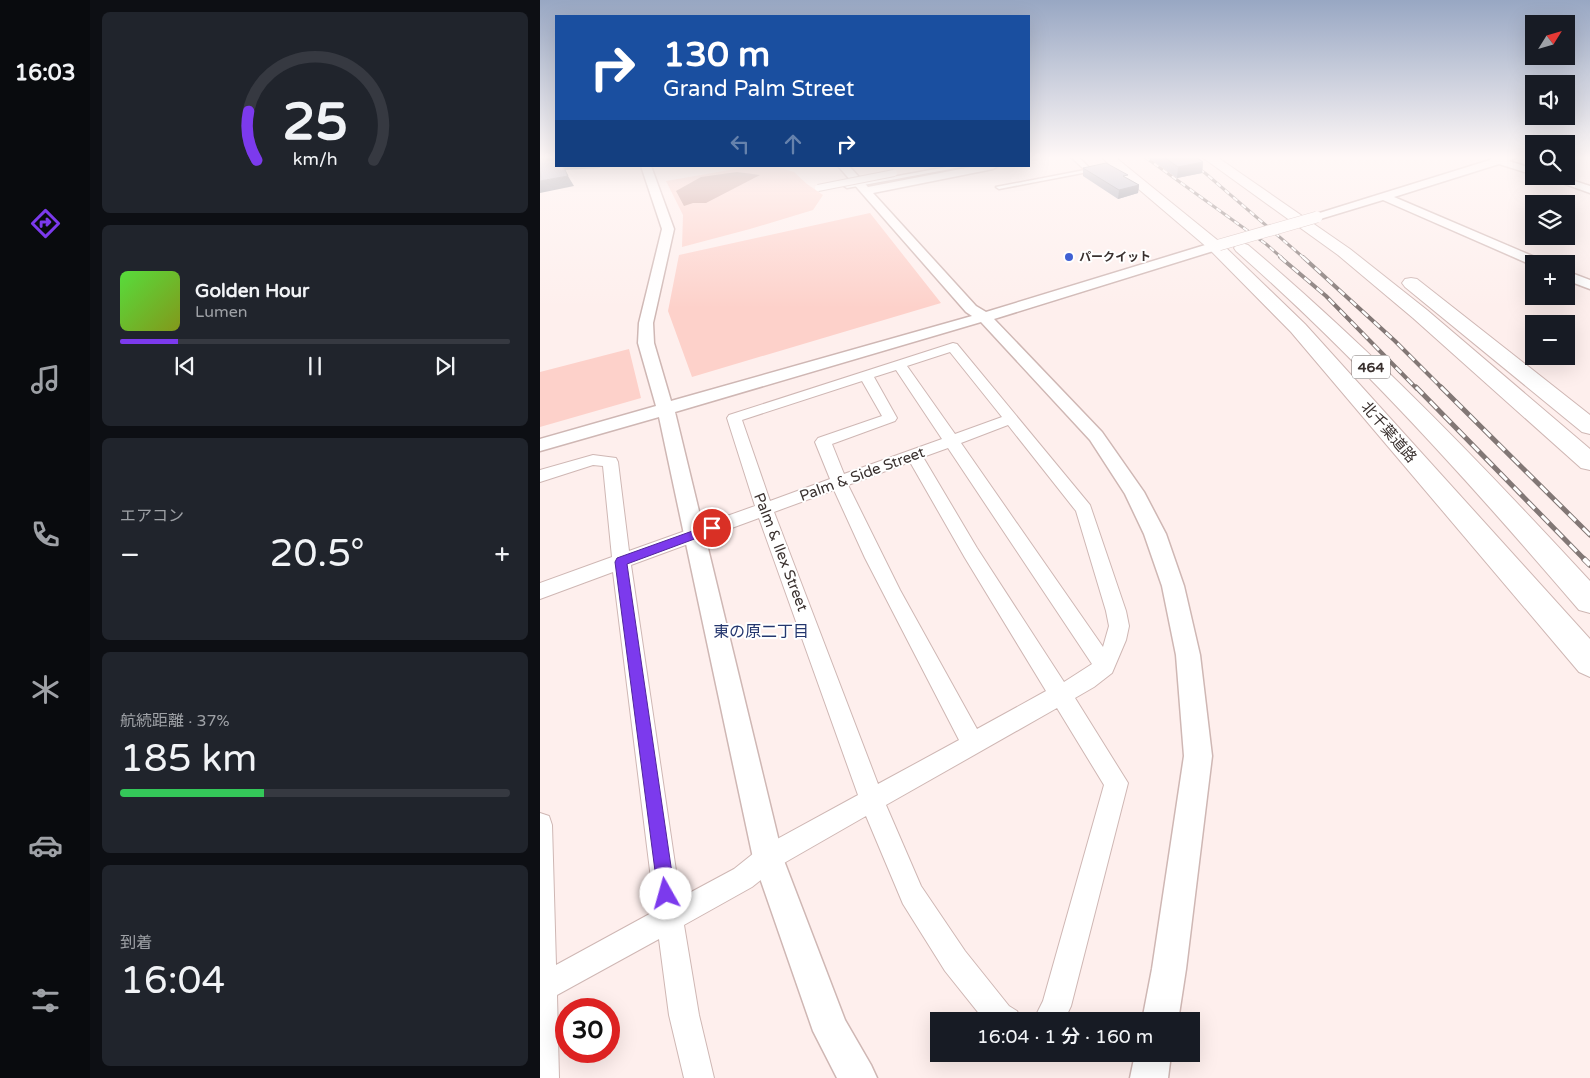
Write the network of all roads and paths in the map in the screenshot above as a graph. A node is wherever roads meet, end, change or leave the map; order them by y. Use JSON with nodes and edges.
{"nodes":[{"id":1,"x":661,"y":207,"type":"edge"},
{"id":2,"x":883,"y":207,"type":"edge"},
{"id":3,"x":1169,"y":207,"type":"edge"},
{"id":4,"x":1192,"y":207,"type":"edge"},
{"id":5,"x":1280,"y":207,"type":"edge"},
{"id":6,"x":1308,"y":207,"type":"edge"},
{"id":7,"x":1333,"y":207,"type":"edge"},
{"id":8,"x":1340,"y":207,"type":"edge"},
{"id":9,"x":1409,"y":207,"type":"edge"},
{"id":10,"x":1315,"y":213,"type":"junction"},
{"id":11,"x":1360,"y":242,"type":"dead end"},
{"id":12,"x":1213,"y":243,"type":"junction"},
{"id":13,"x":1525,"y":258,"type":"edge"},
{"id":14,"x":1397,"y":272,"type":"dead end"},
{"id":15,"x":1575,"y":279,"type":"edge"},
{"id":16,"x":1589,"y":284,"type":"edge"},
{"id":17,"x":979,"y":311,"type":"junction"},
{"id":18,"x":899,"y":364,"type":"junction"},
{"id":19,"x":866,"y":375,"type":"junction"},
{"id":20,"x":664,"y":404,"type":"junction"},
{"id":21,"x":1012,"y":419,"type":"junction"},
{"id":22,"x":1590,"y":427,"type":"edge"},
{"id":23,"x":540,"y":433,"type":"edge"},
{"id":24,"x":950,"y":442,"type":"junction"},
{"id":25,"x":540,"y":445,"type":"edge"},
{"id":26,"x":914,"y":455,"type":"junction"},
{"id":27,"x":1590,"y":462,"type":"edge"},
{"id":28,"x":540,"y":476,"type":"edge"},
{"id":29,"x":838,"y":482,"type":"junction"},
{"id":30,"x":764,"y":509,"type":"junction"},
{"id":31,"x":703,"y":532,"type":"junction"},
{"id":32,"x":621,"y":562,"type":"junction"},
{"id":33,"x":540,"y":591,"type":"edge"},
{"id":34,"x":1590,"y":601,"type":"edge"},
{"id":35,"x":1590,"y":662,"type":"edge"},
{"id":36,"x":1106,"y":666,"type":"junction"},
{"id":37,"x":1062,"y":696,"type":"junction"},
{"id":38,"x":973,"y":744,"type":"junction"},
{"id":39,"x":873,"y":799,"type":"junction"},
{"id":40,"x":540,"y":825,"type":"edge"},
{"id":41,"x":768,"y":858,"type":"junction"},
{"id":42,"x":670,"y":918,"type":"junction"},
{"id":43,"x":541,"y":988,"type":"edge"},
{"id":44,"x":996,"y":1012,"type":"edge"},
{"id":45,"x":1053,"y":1012,"type":"edge"},
{"id":46,"x":1162,"y":1012,"type":"edge"},
{"id":47,"x":1152,"y":1062,"type":"edge"},
{"id":48,"x":544,"y":1078,"type":"edge"},
{"id":49,"x":699,"y":1078,"type":"edge"},
{"id":50,"x":858,"y":1078,"type":"edge"},
{"id":51,"x":1149,"y":1078,"type":"edge"}],
"edges":[{"from":1,"to":20,"type":"street"},
{"from":2,"to":17,"type":"street"},
{"from":3,"to":12,"type":"highway","name":"北千葉道路","number":"464"},
{"from":4,"to":34,"type":"highway","number":"464"},
{"from":5,"to":27,"type":"highway"},
{"from":6,"to":10,"type":"highway"},
{"from":7,"to":10,"type":"street"},
{"from":8,"to":10,"type":"street"},
{"from":9,"to":13,"type":"street"},
{"from":10,"to":11,"type":"highway"},
{"from":10,"to":12,"type":"street","bridge":true},
{"from":12,"to":17,"type":"street"},
{"from":12,"to":35,"type":"highway","name":"北千葉道路","number":"464"},
{"from":14,"to":22,"type":"highway"},
{"from":15,"to":16,"type":"street"},
{"from":17,"to":20,"type":"street"},
{"from":17,"to":46,"type":"street"},
{"from":18,"to":19,"type":"street"},
{"from":18,"to":21,"type":"street"},
{"from":18,"to":24,"type":"street"},
{"from":19,"to":29,"type":"street"},
{"from":19,"to":30,"type":"street","name":"Palm & Ilex Street"},
{"from":20,"to":23,"type":"street"},
{"from":20,"to":25,"type":"street"},
{"from":20,"to":31,"type":"street"},
{"from":21,"to":24,"type":"street","name":"Palm & Side Street"},
{"from":21,"to":36,"type":"street"},
{"from":24,"to":26,"type":"street","name":"Palm & Side Street"},
{"from":24,"to":36,"type":"street"},
{"from":26,"to":29,"type":"street","name":"Palm & Side Street"},
{"from":26,"to":37,"type":"street"},
{"from":28,"to":32,"type":"street"},
{"from":29,"to":30,"type":"street","name":"Palm & Side Street"},
{"from":29,"to":38,"type":"street"},
{"from":30,"to":31,"type":"street","name":"Palm & Side Street"},
{"from":30,"to":39,"type":"street","name":"Palm & Ilex Street"},
{"from":31,"to":32,"type":"street","name":"Palm & Side Street"},
{"from":31,"to":41,"type":"street"},
{"from":32,"to":33,"type":"street","name":"Palm & Side Street"},
{"from":32,"to":42,"type":"street"},
{"from":36,"to":37,"type":"street"},
{"from":37,"to":38,"type":"street"},
{"from":37,"to":45,"type":"street"},
{"from":38,"to":39,"type":"street"},
{"from":39,"to":41,"type":"street"},
{"from":39,"to":44,"type":"street","name":"Palm & Ilex Street"},
{"from":40,"to":43,"type":"street"},
{"from":41,"to":42,"type":"street"},
{"from":41,"to":50,"type":"street"},
{"from":42,"to":43,"type":"street"},
{"from":42,"to":49,"type":"street"},
{"from":43,"to":48,"type":"street"},
{"from":47,"to":51,"type":"street"}]}
